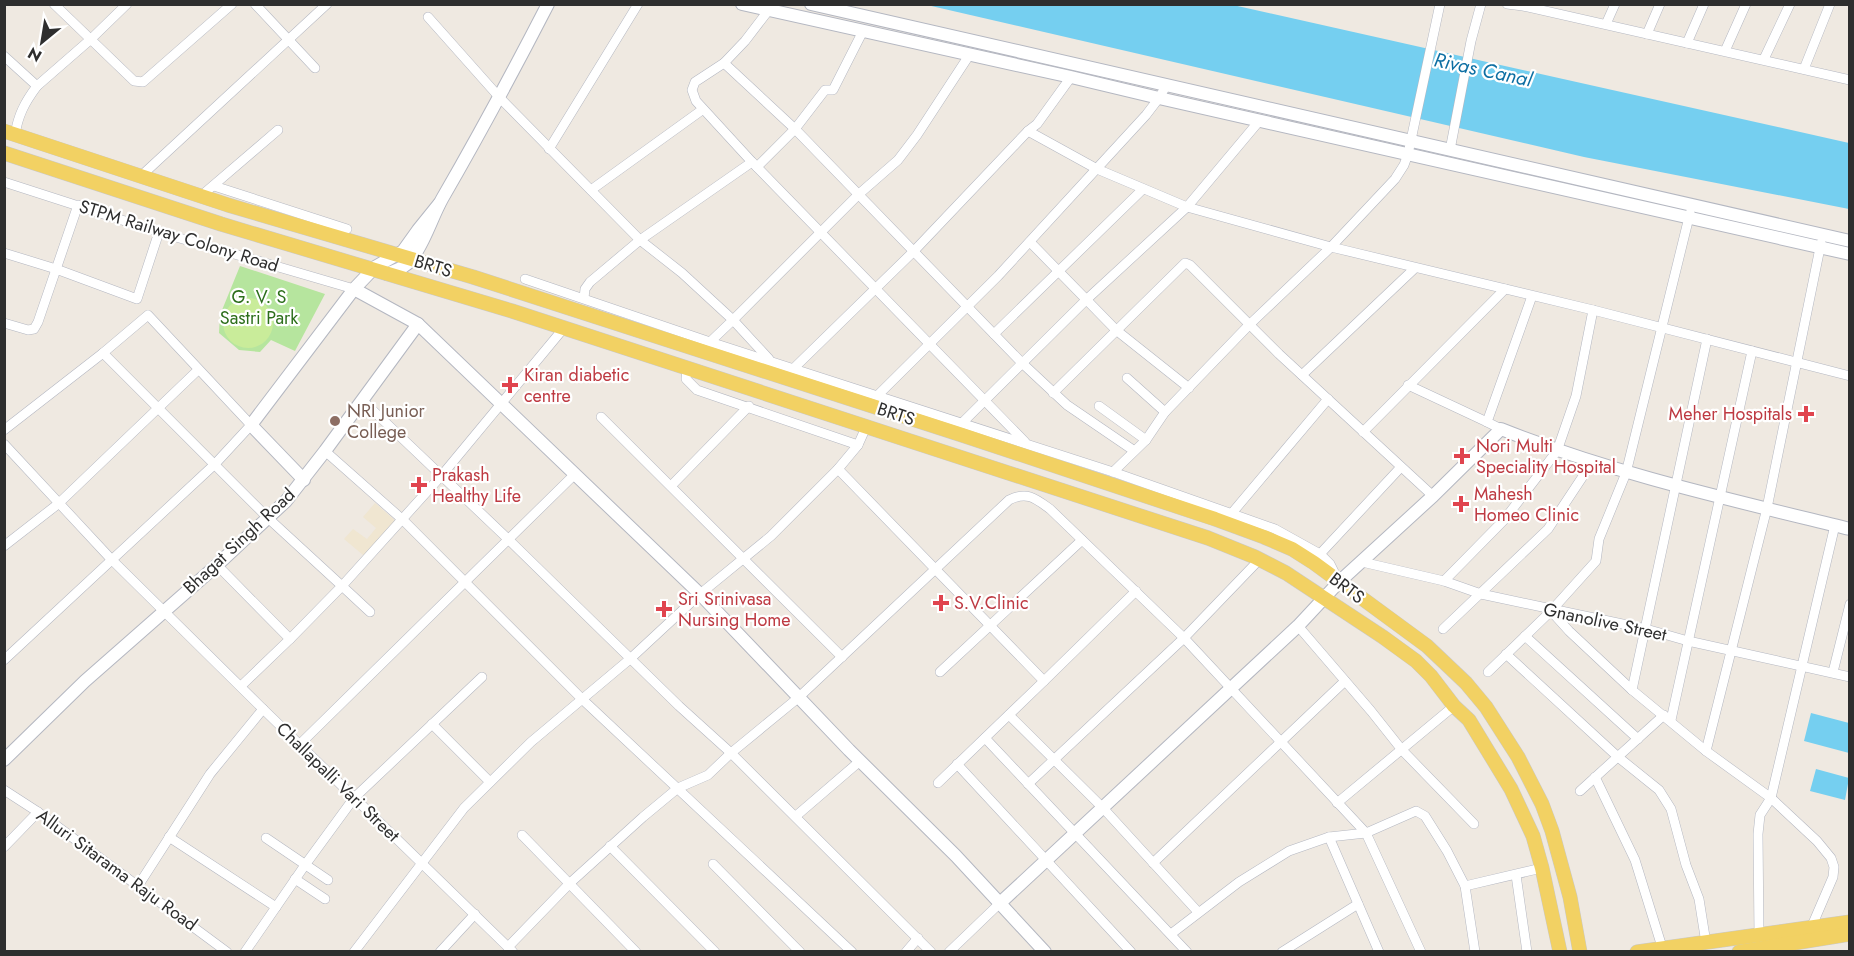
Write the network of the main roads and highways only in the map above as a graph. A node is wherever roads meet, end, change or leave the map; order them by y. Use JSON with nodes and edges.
{"nodes":[{"id":1,"x":10,"y":133,"type":"edge"},
{"id":2,"x":4,"y":153,"type":"edge"},
{"id":3,"x":1850,"y":922,"type":"edge"},
{"id":4,"x":1850,"y":934,"type":"edge"},
{"id":5,"x":1560,"y":951,"type":"edge"},
{"id":6,"x":1580,"y":951,"type":"edge"},
{"id":7,"x":1637,"y":951,"type":"edge"},
{"id":8,"x":1738,"y":951,"type":"edge"}],
"edges":[{"from":1,"to":6,"type":"main road","name":"BRTS"},
{"from":2,"to":5,"type":"main road"},
{"from":3,"to":7,"type":"main road"},
{"from":4,"to":8,"type":"main road"}]}
